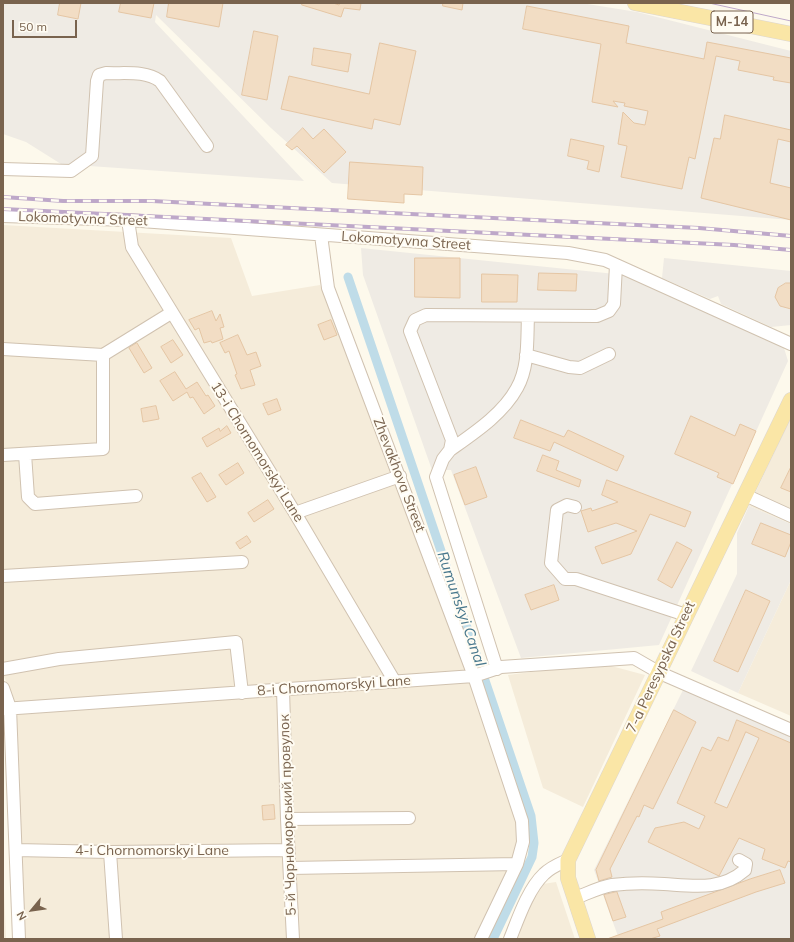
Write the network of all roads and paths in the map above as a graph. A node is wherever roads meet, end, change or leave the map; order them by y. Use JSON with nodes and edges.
{"nodes":[{"id":1,"x":635,"y":3,"type":"edge"},
{"id":2,"x":791,"y":34,"type":"edge"},
{"id":3,"x":207,"y":146,"type":"dead end"},
{"id":4,"x":3,"y":169,"type":"edge"},
{"id":5,"x":3,"y":216,"type":"edge"},
{"id":6,"x":128,"y":220,"type":"junction"},
{"id":7,"x":320,"y":236,"type":"junction"},
{"id":8,"x":616,"y":265,"type":"junction"},
{"id":9,"x":171,"y":313,"type":"junction"},
{"id":10,"x":528,"y":316,"type":"junction"},
{"id":11,"x":791,"y":344,"type":"edge"},
{"id":12,"x":3,"y":349,"type":"edge"},
{"id":13,"x":609,"y":354,"type":"dead end"},
{"id":14,"x":103,"y":355,"type":"junction"},
{"id":15,"x":526,"y":355,"type":"junction"},
{"id":16,"x":791,"y":400,"type":"edge"},
{"id":17,"x":450,"y":450,"type":"junction"},
{"id":18,"x":25,"y":454,"type":"junction"},
{"id":19,"x":3,"y":455,"type":"edge"},
{"id":20,"x":400,"y":476,"type":"junction"},
{"id":21,"x":745,"y":495,"type":"junction"},
{"id":22,"x":136,"y":496,"type":"dead end"},
{"id":23,"x":576,"y":507,"type":"dead end"},
{"id":24,"x":295,"y":513,"type":"junction"},
{"id":25,"x":791,"y":516,"type":"edge"},
{"id":26,"x":242,"y":562,"type":"dead end"},
{"id":27,"x":3,"y":576,"type":"edge"},
{"id":28,"x":686,"y":615,"type":"junction"},
{"id":29,"x":3,"y":669,"type":"edge"},
{"id":30,"x":497,"y":669,"type":"junction"},
{"id":31,"x":660,"y":673,"type":"junction"},
{"id":32,"x":474,"y":676,"type":"junction"},
{"id":33,"x":395,"y":682,"type":"junction"},
{"id":34,"x":3,"y":688,"type":"edge"},
{"id":35,"x":283,"y":690,"type":"junction"},
{"id":36,"x":242,"y":693,"type":"junction"},
{"id":37,"x":7,"y":709,"type":"edge"},
{"id":38,"x":791,"y":730,"type":"edge"},
{"id":39,"x":409,"y":818,"type":"dead end"},
{"id":40,"x":287,"y":819,"type":"junction"},
{"id":41,"x":16,"y":850,"type":"junction"},
{"id":42,"x":289,"y":850,"type":"junction"},
{"id":43,"x":110,"y":852,"type":"junction"},
{"id":44,"x":568,"y":860,"type":"junction"},
{"id":45,"x":739,"y":860,"type":"dead end"},
{"id":46,"x":517,"y":864,"type":"junction"},
{"id":47,"x":290,"y":868,"type":"junction"},
{"id":48,"x":574,"y":898,"type":"junction"},
{"id":49,"x":19,"y":939,"type":"edge"},
{"id":50,"x":116,"y":939,"type":"edge"},
{"id":51,"x":293,"y":939,"type":"edge"},
{"id":52,"x":481,"y":939,"type":"edge"},
{"id":53,"x":510,"y":939,"type":"edge"},
{"id":54,"x":588,"y":939,"type":"edge"}],
"edges":[{"from":1,"to":2,"type":"main road","number":"М-14"},
{"from":3,"to":4,"type":"street"},
{"from":5,"to":6,"type":"street","name":"Lokomotyvna Street"},
{"from":6,"to":7,"type":"street","name":"Lokomotyvna Street"},
{"from":6,"to":9,"type":"street","name":"13-i Chornomorskyi Lane"},
{"from":7,"to":8,"type":"street","name":"Lokomotyvna Street"},
{"from":7,"to":20,"type":"street","name":"Zhevakhova Street"},
{"from":8,"to":10,"type":"street"},
{"from":8,"to":11,"type":"street","name":"Lokomotyvna Street"},
{"from":9,"to":14,"type":"street"},
{"from":9,"to":24,"type":"street","name":"13-i Chornomorskyi Lane"},
{"from":10,"to":15,"type":"street"},
{"from":10,"to":17,"type":"street"},
{"from":12,"to":14,"type":"street"},
{"from":13,"to":15,"type":"street"},
{"from":14,"to":18,"type":"street"},
{"from":15,"to":17,"type":"street"},
{"from":16,"to":21,"type":"main road","name":"7-a Peresypska Street"},
{"from":17,"to":30,"type":"street"},
{"from":18,"to":19,"type":"street"},
{"from":18,"to":22,"type":"street"},
{"from":20,"to":24,"type":"street"},
{"from":20,"to":32,"type":"street","name":"Zhevakhova Street"},
{"from":21,"to":25,"type":"street"},
{"from":21,"to":28,"type":"main road","name":"7-a Peresypska Street"},
{"from":23,"to":28,"type":"street"},
{"from":24,"to":33,"type":"street","name":"13-i Chornomorskyi Lane"},
{"from":26,"to":27,"type":"street"},
{"from":28,"to":31,"type":"main road","name":"7-a Peresypska Street"},
{"from":29,"to":36,"type":"street"},
{"from":30,"to":31,"type":"street","name":"8-i Chornomorskyi Lane"},
{"from":30,"to":32,"type":"street","name":"8-i Chornomorskyi Lane"},
{"from":31,"to":38,"type":"street","name":"8-i Chornomorskyi Lane"},
{"from":31,"to":44,"type":"main road","name":"7-a Peresypska Street"},
{"from":32,"to":33,"type":"street","name":"8-i Chornomorskyi Lane"},
{"from":32,"to":46,"type":"street","name":"Zhevakhova Street"},
{"from":33,"to":35,"type":"street","name":"8-i Chornomorskyi Lane"},
{"from":34,"to":37,"type":"street"},
{"from":35,"to":36,"type":"street","name":"8-i Chornomorskyi Lane"},
{"from":35,"to":40,"type":"street","name":"5-й Чорноморський провулок"},
{"from":36,"to":37,"type":"street","name":"8-i Chornomorskyi Lane"},
{"from":37,"to":41,"type":"street"},
{"from":39,"to":40,"type":"street"},
{"from":40,"to":42,"type":"street","name":"5-й Чорноморський провулок"},
{"from":41,"to":43,"type":"street","name":"4-i Chornomorskyi Lane"},
{"from":41,"to":49,"type":"street"},
{"from":42,"to":43,"type":"street","name":"4-i Chornomorskyi Lane"},
{"from":42,"to":47,"type":"street","name":"5-й Чорноморський провулок"},
{"from":43,"to":50,"type":"street"},
{"from":44,"to":48,"type":"main road","name":"7-a Peresypska Street"},
{"from":44,"to":53,"type":"street"},
{"from":45,"to":48,"type":"street"},
{"from":46,"to":47,"type":"street"},
{"from":46,"to":52,"type":"street","name":"Zhevakhova Street"},
{"from":47,"to":51,"type":"street","name":"5-й Чорноморський провулок"},
{"from":48,"to":54,"type":"main road","name":"7-a Peresypska Street"}]}
